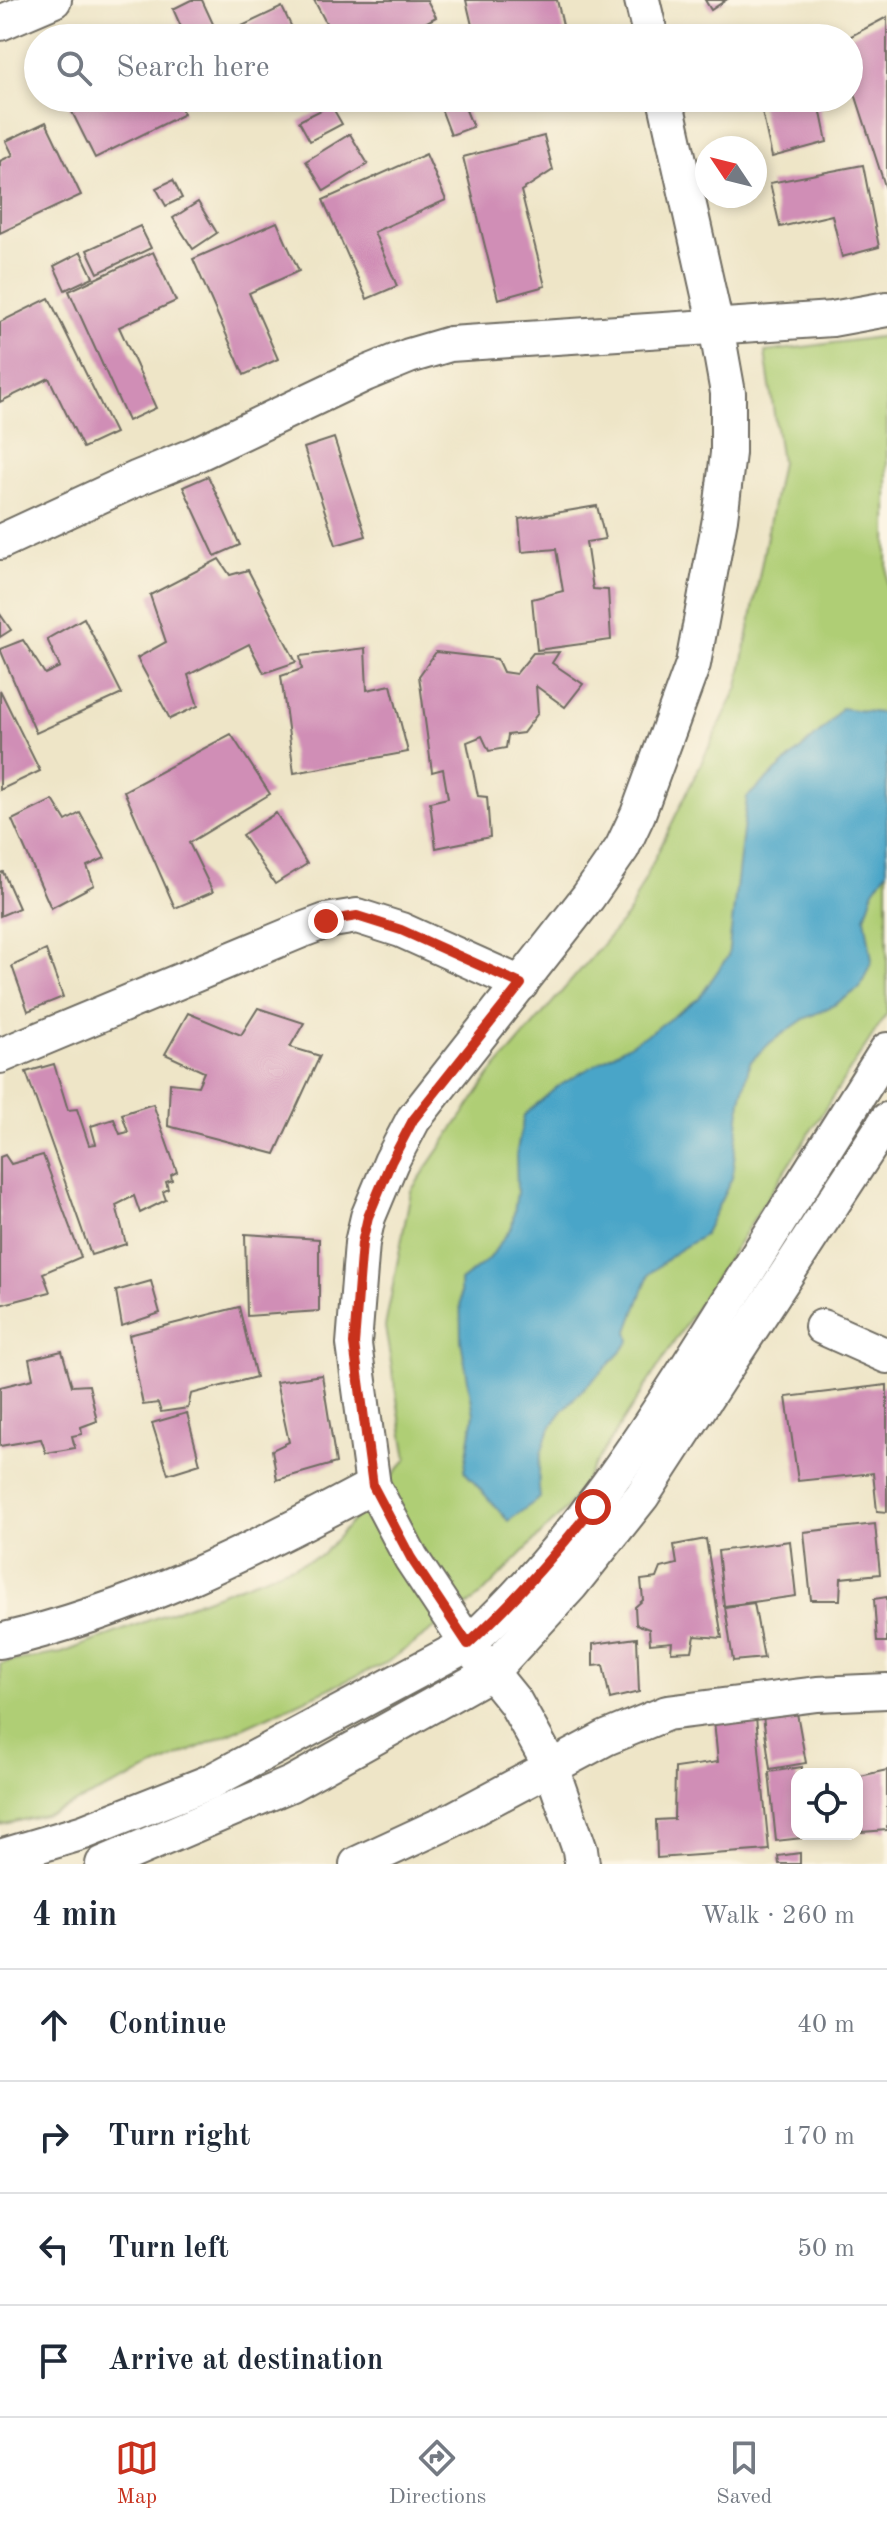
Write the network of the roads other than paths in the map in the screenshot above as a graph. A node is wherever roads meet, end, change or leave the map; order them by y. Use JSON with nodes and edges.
{"nodes":[{"id":1,"x":54,"y":0,"type":"edge"},
{"id":2,"x":642,"y":0,"type":"edge"},
{"id":3,"x":0,"y":23,"type":"edge"},
{"id":4,"x":648,"y":24,"type":"edge"},
{"id":5,"x":668,"y":112,"type":"edge"},
{"id":6,"x":887,"y":309,"type":"edge"},
{"id":7,"x":716,"y":326,"type":"junction"},
{"id":8,"x":0,"y":542,"type":"edge"},
{"id":9,"x":521,"y":984,"type":"junction"},
{"id":10,"x":887,"y":1050,"type":"edge"},
{"id":11,"x":0,"y":1056,"type":"edge"},
{"id":12,"x":887,"y":1120,"type":"edge"},
{"id":13,"x":822,"y":1327,"type":"dead end"},
{"id":14,"x":887,"y":1356,"type":"edge"},
{"id":15,"x":373,"y":1486,"type":"junction"},
{"id":16,"x":0,"y":1641,"type":"edge"},
{"id":17,"x":468,"y":1644,"type":"junction"},
{"id":18,"x":490,"y":1673,"type":"junction"},
{"id":19,"x":887,"y":1691,"type":"edge"},
{"id":20,"x":551,"y":1767,"type":"junction"},
{"id":21,"x":0,"y":1857,"type":"edge"},
{"id":22,"x":103,"y":1864,"type":"edge"},
{"id":23,"x":357,"y":1864,"type":"edge"},
{"id":24,"x":582,"y":1864,"type":"edge"}],
"edges":[{"from":1,"to":3,"type":"street"},
{"from":2,"to":4,"type":"street"},
{"from":5,"to":7,"type":"street"},
{"from":6,"to":7,"type":"street"},
{"from":7,"to":8,"type":"street"},
{"from":7,"to":9,"type":"street"},
{"from":9,"to":11,"type":"street"},
{"from":9,"to":15,"type":"street"},
{"from":10,"to":17,"type":"street"},
{"from":12,"to":18,"type":"street"},
{"from":13,"to":14,"type":"street"},
{"from":15,"to":16,"type":"street"},
{"from":15,"to":17,"type":"street"},
{"from":17,"to":18,"type":"street"},
{"from":17,"to":21,"type":"street"},
{"from":18,"to":20,"type":"street"},
{"from":18,"to":22,"type":"street"},
{"from":19,"to":20,"type":"street"},
{"from":20,"to":23,"type":"street"},
{"from":20,"to":24,"type":"street"}]}
